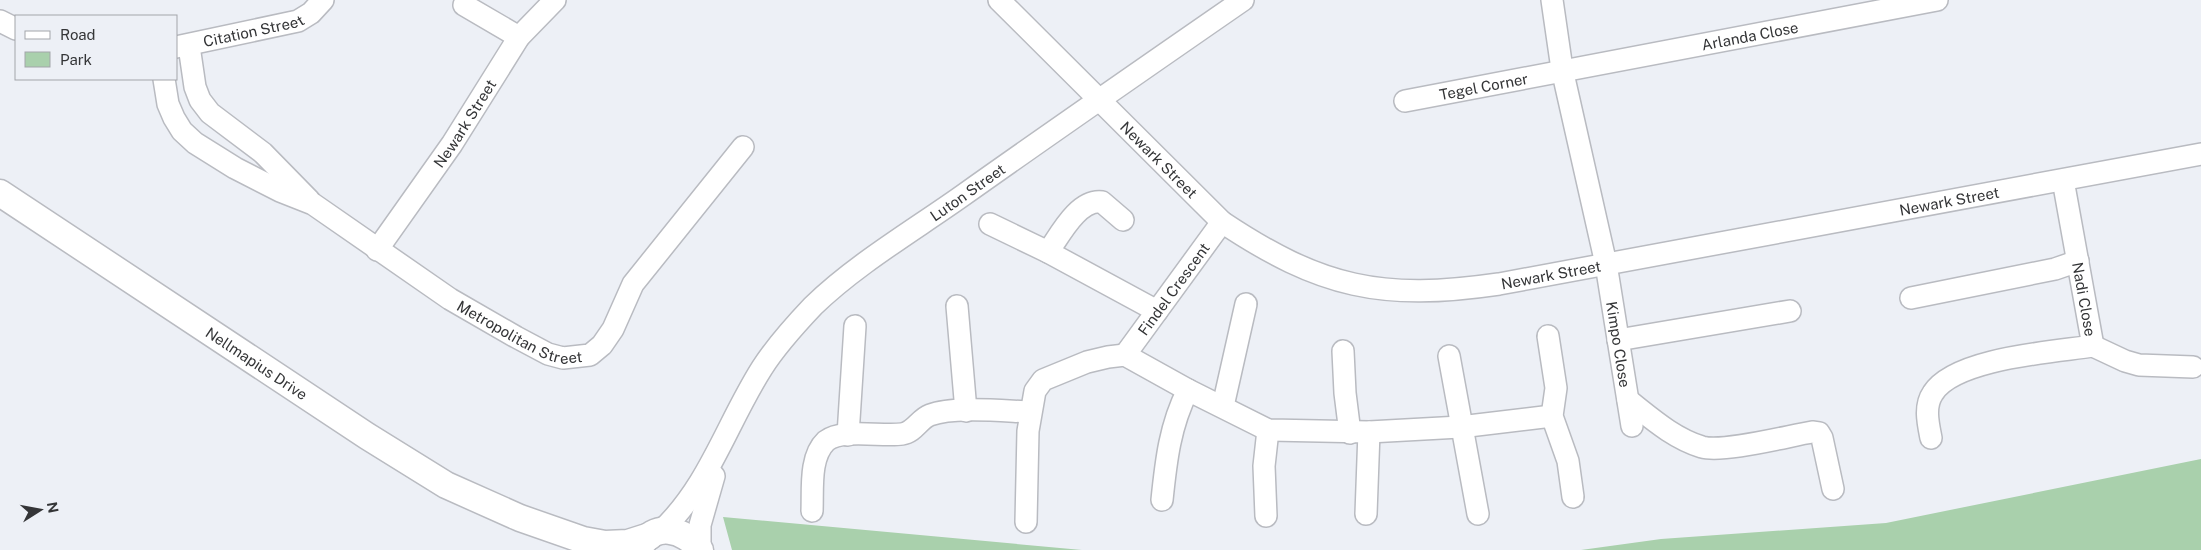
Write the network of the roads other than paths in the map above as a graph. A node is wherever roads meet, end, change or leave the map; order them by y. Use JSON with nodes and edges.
{"nodes":[{"id":1,"x":323,"y":0,"type":"edge"},
{"id":2,"x":555,"y":0,"type":"edge"},
{"id":3,"x":1000,"y":0,"type":"edge"},
{"id":4,"x":1243,"y":0,"type":"edge"},
{"id":5,"x":1552,"y":0,"type":"edge"},
{"id":6,"x":1937,"y":0,"type":"edge"},
{"id":7,"x":464,"y":5,"type":"dead end"},
{"id":8,"x":0,"y":21,"type":"edge"},
{"id":9,"x":15,"y":28,"type":"edge"},
{"id":10,"x":520,"y":37,"type":"junction"},
{"id":11,"x":183,"y":47,"type":"edge"},
{"id":12,"x":1562,"y":70,"type":"junction"},
{"id":13,"x":164,"y":80,"type":"edge"},
{"id":14,"x":1099,"y":99,"type":"junction"},
{"id":15,"x":1405,"y":101,"type":"dead end"},
{"id":16,"x":743,"y":147,"type":"dead end"},
{"id":17,"x":2201,"y":154,"type":"edge"},
{"id":18,"x":2063,"y":180,"type":"junction"},
{"id":19,"x":0,"y":193,"type":"edge"},
{"id":20,"x":313,"y":204,"type":"junction"},
{"id":21,"x":1123,"y":220,"type":"dead end"},
{"id":22,"x":1222,"y":222,"type":"junction"},
{"id":23,"x":990,"y":224,"type":"dead end"},
{"id":24,"x":377,"y":250,"type":"junction"},
{"id":25,"x":1048,"y":252,"type":"junction"},
{"id":26,"x":2078,"y":261,"type":"junction"},
{"id":27,"x":1606,"y":264,"type":"junction"},
{"id":28,"x":1912,"y":298,"type":"dead end"},
{"id":29,"x":1246,"y":304,"type":"dead end"},
{"id":30,"x":957,"y":306,"type":"dead end"},
{"id":31,"x":1790,"y":311,"type":"dead end"},
{"id":32,"x":1157,"y":312,"type":"junction"},
{"id":33,"x":855,"y":326,"type":"dead end"},
{"id":34,"x":1548,"y":336,"type":"dead end"},
{"id":35,"x":1618,"y":340,"type":"junction"},
{"id":36,"x":2093,"y":346,"type":"junction"},
{"id":37,"x":1343,"y":351,"type":"dead end"},
{"id":38,"x":1125,"y":355,"type":"junction"},
{"id":39,"x":1449,"y":356,"type":"dead end"},
{"id":40,"x":2193,"y":368,"type":"dead end"},
{"id":41,"x":1188,"y":390,"type":"junction"},
{"id":42,"x":1628,"y":400,"type":"junction"},
{"id":43,"x":1223,"y":406,"type":"junction"},
{"id":44,"x":966,"y":411,"type":"junction"},
{"id":45,"x":1030,"y":412,"type":"junction"},
{"id":46,"x":1552,"y":416,"type":"junction"},
{"id":47,"x":733,"y":424,"type":"junction"},
{"id":48,"x":1632,"y":426,"type":"dead end"},
{"id":49,"x":1460,"y":427,"type":"junction"},
{"id":50,"x":1268,"y":430,"type":"junction"},
{"id":51,"x":1359,"y":432,"type":"junction"},
{"id":52,"x":848,"y":435,"type":"junction"},
{"id":53,"x":1930,"y":438,"type":"dead end"},
{"id":54,"x":1832,"y":489,"type":"dead end"},
{"id":55,"x":1573,"y":497,"type":"dead end"},
{"id":56,"x":1162,"y":500,"type":"dead end"},
{"id":57,"x":812,"y":511,"type":"dead end"},
{"id":58,"x":1366,"y":514,"type":"dead end"},
{"id":59,"x":1478,"y":514,"type":"dead end"},
{"id":60,"x":1266,"y":516,"type":"dead end"},
{"id":61,"x":520,"y":518,"type":"junction"},
{"id":62,"x":1026,"y":522,"type":"dead end"},
{"id":63,"x":650,"y":539,"type":"edge"},
{"id":64,"x":578,"y":550,"type":"edge"},
{"id":65,"x":700,"y":550,"type":"edge"}],
"edges":[{"from":1,"to":11,"type":"street","name":"Citation Street"},
{"from":2,"to":10,"type":"street","name":"Newark Street"},
{"from":3,"to":14,"type":"street","name":"Newark Street"},
{"from":4,"to":14,"type":"street","name":"Luton Street"},
{"from":5,"to":12,"type":"street"},
{"from":6,"to":12,"type":"street","name":"Arlanda Close"},
{"from":7,"to":10,"type":"street"},
{"from":8,"to":9,"type":"street"},
{"from":10,"to":24,"type":"street","name":"Newark Street"},
{"from":11,"to":20,"type":"street","name":"Metropolitan Street"},
{"from":12,"to":15,"type":"street","name":"Tegel Corner"},
{"from":12,"to":27,"type":"street"},
{"from":13,"to":20,"type":"street","name":"Metropolitan Street"},
{"from":14,"to":22,"type":"street","name":"Newark Street"},
{"from":14,"to":47,"type":"street","name":"Luton Street"},
{"from":16,"to":24,"type":"street","name":"Metropolitan Street"},
{"from":17,"to":18,"type":"street","name":"Newark Street"},
{"from":18,"to":26,"type":"street","name":"Nadi Close"},
{"from":18,"to":27,"type":"street","name":"Newark Street"},
{"from":19,"to":61,"type":"main road","name":"Nellmapius Drive"},
{"from":20,"to":24,"type":"street","name":"Metropolitan Street"},
{"from":21,"to":25,"type":"street"},
{"from":22,"to":27,"type":"street","name":"Newark Street"},
{"from":22,"to":32,"type":"street","name":"Findel Crescent"},
{"from":23,"to":25,"type":"street"},
{"from":25,"to":32,"type":"street"},
{"from":26,"to":28,"type":"street"},
{"from":26,"to":36,"type":"street","name":"Nadi Close"},
{"from":27,"to":35,"type":"street","name":"Kimpo Close"},
{"from":29,"to":43,"type":"street"},
{"from":30,"to":44,"type":"street"},
{"from":31,"to":35,"type":"street"},
{"from":32,"to":38,"type":"street","name":"Findel Crescent"},
{"from":33,"to":52,"type":"street"},
{"from":34,"to":46,"type":"street"},
{"from":35,"to":42,"type":"street","name":"Kimpo Close"},
{"from":36,"to":40,"type":"street","name":"Nadi Close"},
{"from":36,"to":53,"type":"street"},
{"from":37,"to":51,"type":"street"},
{"from":38,"to":41,"type":"street"},
{"from":38,"to":45,"type":"street"},
{"from":39,"to":49,"type":"street"},
{"from":41,"to":43,"type":"street"},
{"from":41,"to":56,"type":"street"},
{"from":42,"to":48,"type":"street","name":"Kimpo Close"},
{"from":42,"to":54,"type":"street"},
{"from":43,"to":50,"type":"street"},
{"from":44,"to":45,"type":"street"},
{"from":44,"to":52,"type":"street"},
{"from":45,"to":62,"type":"street"},
{"from":46,"to":49,"type":"street"},
{"from":46,"to":55,"type":"street"},
{"from":47,"to":63,"type":"street","name":"Luton Street"},
{"from":47,"to":65,"type":"street","name":"Luton Street"},
{"from":49,"to":51,"type":"street"},
{"from":49,"to":59,"type":"street"},
{"from":50,"to":51,"type":"street"},
{"from":50,"to":60,"type":"street"},
{"from":51,"to":58,"type":"street"},
{"from":52,"to":57,"type":"street"},
{"from":61,"to":63,"type":"main road","name":"Nellmapius Drive"},
{"from":61,"to":64,"type":"main road","name":"Nellmapius Drive"},
{"from":63,"to":65,"type":"main road"}]}
